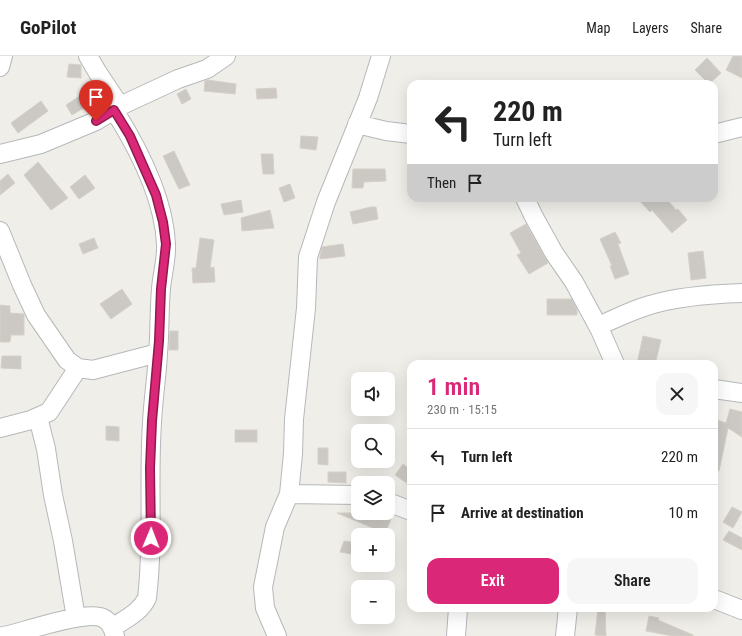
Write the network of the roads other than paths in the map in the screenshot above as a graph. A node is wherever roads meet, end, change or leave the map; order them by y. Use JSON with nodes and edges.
{"nodes":[{"id":1,"x":4,"y":56,"type":"edge"},
{"id":2,"x":88,"y":56,"type":"edge"},
{"id":3,"x":226,"y":56,"type":"edge"},
{"id":4,"x":379,"y":57,"type":"edge"},
{"id":5,"x":0,"y":67,"type":"edge"},
{"id":6,"x":117,"y":108,"type":"junction"},
{"id":7,"x":357,"y":124,"type":"junction"},
{"id":8,"x":742,"y":127,"type":"edge"},
{"id":9,"x":718,"y":133,"type":"edge"},
{"id":10,"x":407,"y":134,"type":"edge"},
{"id":11,"x":0,"y":154,"type":"edge"},
{"id":12,"x":527,"y":202,"type":"edge"},
{"id":13,"x":0,"y":231,"type":"edge"},
{"id":14,"x":742,"y":293,"type":"edge"},
{"id":15,"x":598,"y":326,"type":"junction"},
{"id":16,"x":158,"y":353,"type":"junction"},
{"id":17,"x":613,"y":360,"type":"edge"},
{"id":18,"x":78,"y":368,"type":"junction"},
{"id":19,"x":718,"y":390,"type":"edge"},
{"id":20,"x":742,"y":393,"type":"edge"},
{"id":21,"x":38,"y":417,"type":"junction"},
{"id":22,"x":0,"y":428,"type":"edge"},
{"id":23,"x":289,"y":494,"type":"junction"},
{"id":24,"x":351,"y":495,"type":"edge"},
{"id":25,"x":395,"y":504,"type":"edge"},
{"id":26,"x":407,"y":509,"type":"edge"},
{"id":27,"x":718,"y":601,"type":"edge"},
{"id":28,"x":742,"y":610,"type":"edge"},
{"id":29,"x":458,"y":612,"type":"edge"},
{"id":30,"x":568,"y":612,"type":"edge"},
{"id":31,"x":76,"y":618,"type":"junction"},
{"id":32,"x":114,"y":632,"type":"edge"},
{"id":33,"x":2,"y":636,"type":"edge"},
{"id":34,"x":277,"y":636,"type":"edge"},
{"id":35,"x":456,"y":636,"type":"edge"},
{"id":36,"x":565,"y":636,"type":"edge"}],
"edges":[{"from":1,"to":5,"type":"street"},
{"from":2,"to":6,"type":"street"},
{"from":3,"to":6,"type":"street"},
{"from":4,"to":7,"type":"street"},
{"from":6,"to":11,"type":"street"},
{"from":6,"to":16,"type":"street"},
{"from":7,"to":10,"type":"street"},
{"from":7,"to":23,"type":"street"},
{"from":8,"to":9,"type":"street"},
{"from":12,"to":15,"type":"street"},
{"from":13,"to":18,"type":"street"},
{"from":14,"to":15,"type":"street"},
{"from":15,"to":17,"type":"street"},
{"from":16,"to":18,"type":"street"},
{"from":16,"to":32,"type":"street"},
{"from":18,"to":21,"type":"street"},
{"from":19,"to":20,"type":"street"},
{"from":21,"to":22,"type":"street"},
{"from":21,"to":31,"type":"street"},
{"from":23,"to":24,"type":"street"},
{"from":23,"to":34,"type":"street"},
{"from":25,"to":26,"type":"street"},
{"from":27,"to":28,"type":"street"},
{"from":29,"to":35,"type":"street"},
{"from":30,"to":36,"type":"street"},
{"from":31,"to":32,"type":"street"},
{"from":31,"to":33,"type":"street"}]}
